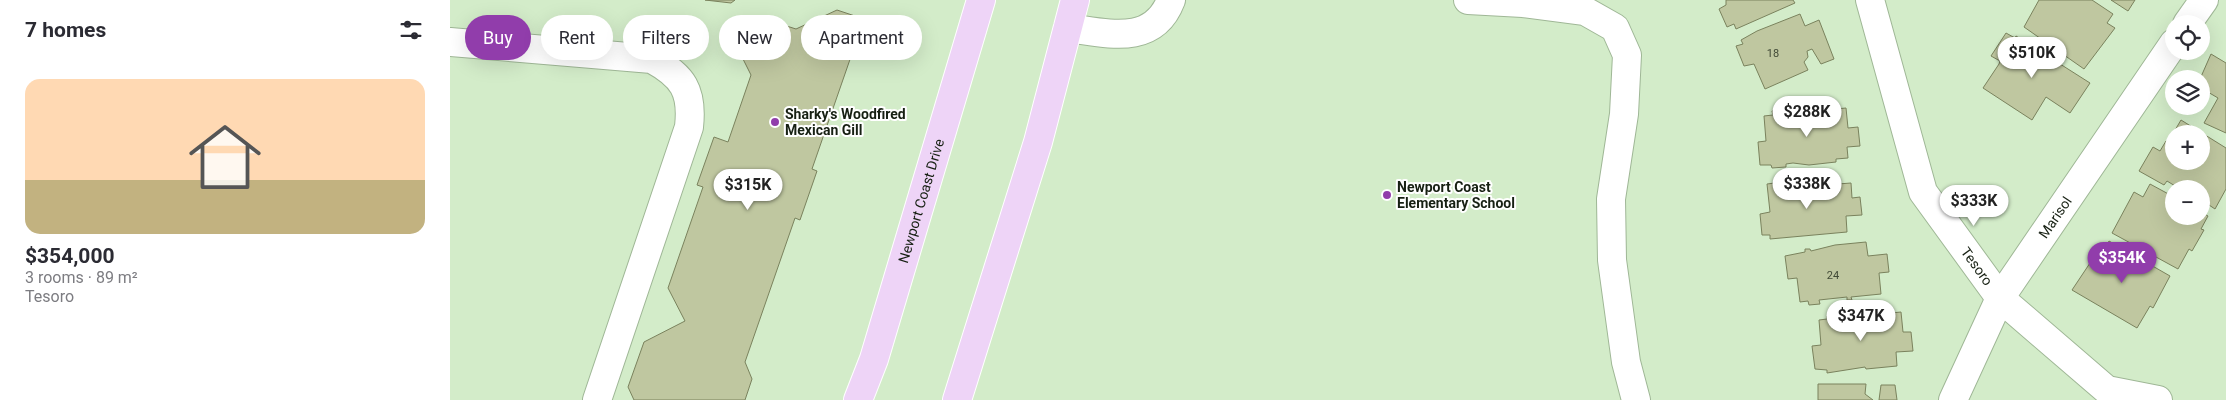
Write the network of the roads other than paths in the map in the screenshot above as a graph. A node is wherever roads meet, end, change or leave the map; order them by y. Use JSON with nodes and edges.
{"nodes":[{"id":1,"x":981,"y":0,"type":"edge"},
{"id":2,"x":1075,"y":0,"type":"edge"},
{"id":3,"x":1171,"y":0,"type":"edge"},
{"id":4,"x":1468,"y":0,"type":"edge"},
{"id":5,"x":1870,"y":0,"type":"edge"},
{"id":6,"x":2204,"y":0,"type":"edge"},
{"id":7,"x":2193,"y":15,"type":"edge"},
{"id":8,"x":1068,"y":28,"type":"junction"},
{"id":9,"x":450,"y":42,"type":"edge"},
{"id":10,"x":2165,"y":56,"type":"edge"},
{"id":11,"x":2000,"y":298,"type":"junction"},
{"id":12,"x":597,"y":400,"type":"edge"},
{"id":13,"x":858,"y":400,"type":"edge"},
{"id":14,"x":957,"y":400,"type":"edge"},
{"id":15,"x":1636,"y":400,"type":"edge"},
{"id":16,"x":1953,"y":400,"type":"edge"},
{"id":17,"x":2158,"y":400,"type":"edge"}],
"edges":[{"from":1,"to":13,"type":"main road","name":"Newport Coast Drive"},
{"from":2,"to":8,"type":"main road"},
{"from":3,"to":8,"type":"street"},
{"from":4,"to":15,"type":"street"},
{"from":5,"to":11,"type":"street","name":"Tesoro"},
{"from":6,"to":7,"type":"street"},
{"from":8,"to":14,"type":"main road"},
{"from":9,"to":12,"type":"street"},
{"from":10,"to":11,"type":"street","name":"Marisol"},
{"from":11,"to":16,"type":"street","name":"Marisol"},
{"from":11,"to":17,"type":"street","name":"Tesoro"}]}
